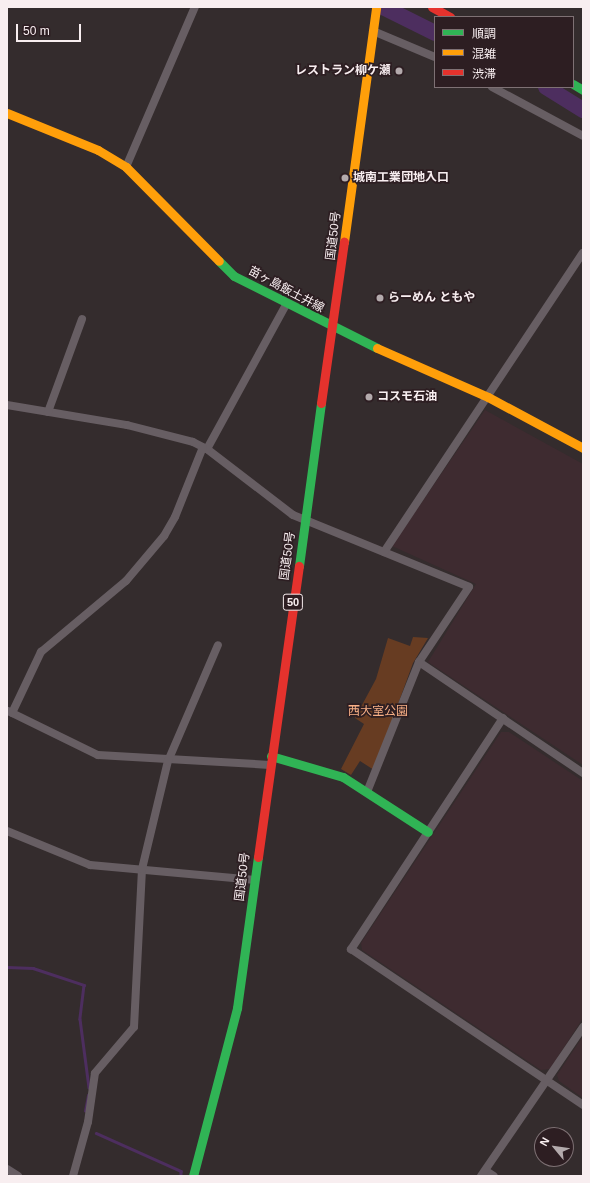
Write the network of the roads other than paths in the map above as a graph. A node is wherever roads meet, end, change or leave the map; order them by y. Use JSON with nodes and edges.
{"nodes":[{"id":1,"x":195,"y":7,"type":"edge"},
{"id":2,"x":376,"y":7,"type":"edge"},
{"id":3,"x":432,"y":7,"type":"edge"},
{"id":4,"x":448,"y":16,"type":"edge"},
{"id":5,"x":373,"y":28,"type":"junction"},
{"id":6,"x":434,"y":57,"type":"edge"},
{"id":7,"x":574,"y":85,"type":"edge"},
{"id":8,"x":494,"y":88,"type":"edge"},
{"id":9,"x":583,"y":90,"type":"edge"},
{"id":10,"x":7,"y":113,"type":"edge"},
{"id":11,"x":583,"y":136,"type":"edge"},
{"id":12,"x":126,"y":167,"type":"junction"},
{"id":13,"x":583,"y":253,"type":"edge"},
{"id":14,"x":286,"y":305,"type":"junction"},
{"id":15,"x":82,"y":319,"type":"dead end"},
{"id":16,"x":334,"y":329,"type":"junction"},
{"id":17,"x":488,"y":397,"type":"junction"},
{"id":18,"x":7,"y":405,"type":"edge"},
{"id":19,"x":48,"y":412,"type":"junction"},
{"id":20,"x":205,"y":448,"type":"junction"},
{"id":21,"x":583,"y":448,"type":"edge"},
{"id":22,"x":306,"y":518,"type":"junction"},
{"id":23,"x":384,"y":552,"type":"junction"},
{"id":24,"x":218,"y":645,"type":"dead end"},
{"id":25,"x":418,"y":662,"type":"junction"},
{"id":26,"x":9,"y":712,"type":"edge"},
{"id":27,"x":503,"y":718,"type":"junction"},
{"id":28,"x":168,"y":761,"type":"junction"},
{"id":29,"x":271,"y":761,"type":"junction"},
{"id":30,"x":583,"y":773,"type":"edge"},
{"id":31,"x":367,"y":792,"type":"junction"},
{"id":32,"x":7,"y":831,"type":"edge"},
{"id":33,"x":428,"y":832,"type":"junction"},
{"id":34,"x":142,"y":869,"type":"junction"},
{"id":35,"x":255,"y":880,"type":"junction"},
{"id":36,"x":583,"y":1027,"type":"edge"},
{"id":37,"x":547,"y":1080,"type":"junction"},
{"id":38,"x":583,"y":1105,"type":"edge"},
{"id":39,"x":7,"y":1169,"type":"edge"},
{"id":40,"x":484,"y":1173,"type":"edge"},
{"id":41,"x":18,"y":1176,"type":"edge"},
{"id":42,"x":72,"y":1176,"type":"edge"},
{"id":43,"x":192,"y":1176,"type":"edge"},
{"id":44,"x":494,"y":1176,"type":"edge"}],
"edges":[{"from":1,"to":12,"type":"street"},
{"from":2,"to":5,"type":"main road","name":"国道50号","number":"50"},
{"from":3,"to":4,"type":"main road"},
{"from":5,"to":6,"type":"street"},
{"from":5,"to":16,"type":"main road","name":"国道50号","number":"50"},
{"from":7,"to":9,"type":"main road"},
{"from":8,"to":11,"type":"street"},
{"from":10,"to":12,"type":"main road","name":"苗ヶ島飯土井線"},
{"from":12,"to":14,"type":"main road","name":"苗ヶ島飯土井線"},
{"from":13,"to":17,"type":"street"},
{"from":14,"to":16,"type":"main road","name":"苗ヶ島飯土井線"},
{"from":14,"to":20,"type":"street"},
{"from":15,"to":19,"type":"street"},
{"from":16,"to":17,"type":"main road","name":"苗ヶ島飯土井線"},
{"from":16,"to":22,"type":"main road","name":"国道50号","number":"50"},
{"from":17,"to":21,"type":"main road","name":"苗ヶ島飯土井線"},
{"from":17,"to":23,"type":"street"},
{"from":18,"to":19,"type":"street"},
{"from":19,"to":20,"type":"street"},
{"from":20,"to":22,"type":"street"},
{"from":20,"to":26,"type":"street"},
{"from":22,"to":23,"type":"street"},
{"from":22,"to":29,"type":"main road","name":"国道50号","number":"50"},
{"from":23,"to":25,"type":"street"},
{"from":24,"to":28,"type":"street"},
{"from":25,"to":27,"type":"street"},
{"from":25,"to":31,"type":"street"},
{"from":26,"to":28,"type":"street"},
{"from":27,"to":30,"type":"street"},
{"from":27,"to":33,"type":"street"},
{"from":28,"to":29,"type":"street"},
{"from":28,"to":34,"type":"street"},
{"from":29,"to":31,"type":"main road"},
{"from":29,"to":35,"type":"main road","name":"国道50号","number":"50"},
{"from":31,"to":33,"type":"main road"},
{"from":32,"to":34,"type":"street"},
{"from":33,"to":37,"type":"street"},
{"from":34,"to":35,"type":"street"},
{"from":34,"to":42,"type":"street"},
{"from":35,"to":43,"type":"main road","name":"国道50号","number":"50"},
{"from":36,"to":37,"type":"street"},
{"from":37,"to":38,"type":"street"},
{"from":37,"to":40,"type":"street"},
{"from":39,"to":41,"type":"street"},
{"from":40,"to":44,"type":"street"}]}
